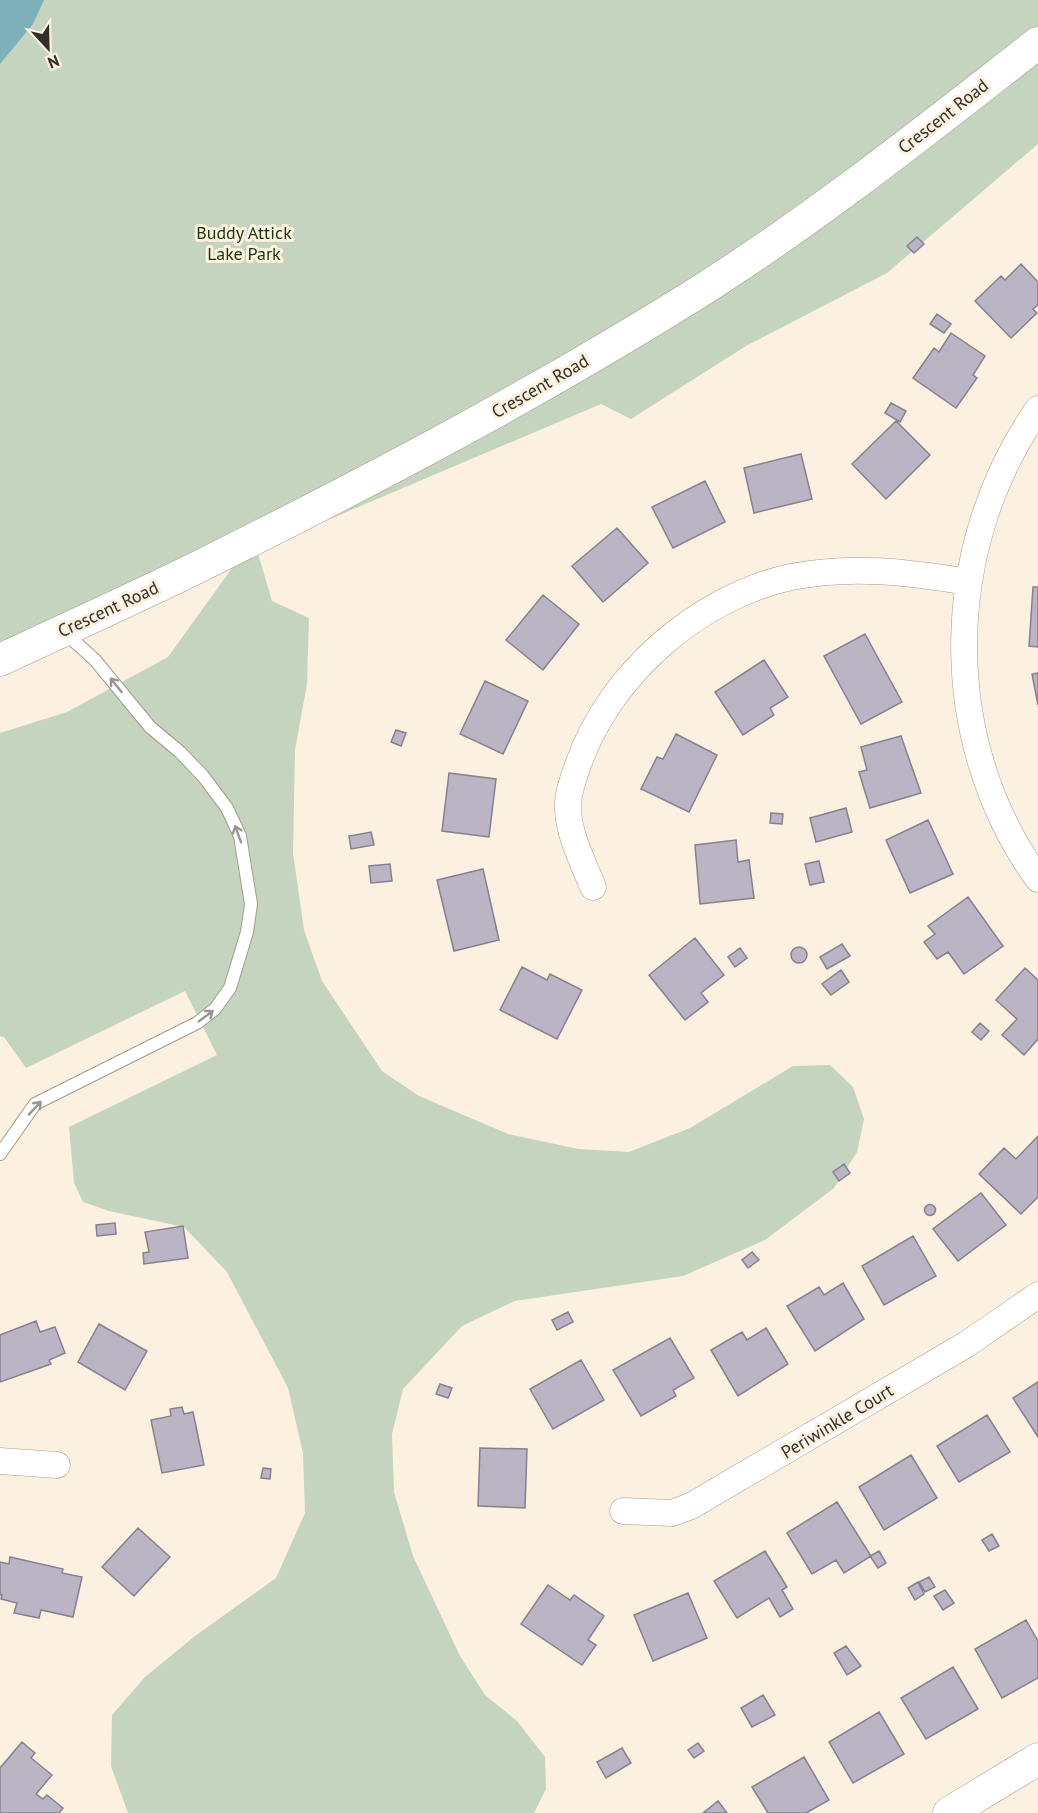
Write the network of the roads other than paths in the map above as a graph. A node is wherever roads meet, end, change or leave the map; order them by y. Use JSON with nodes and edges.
{"nodes":[{"id":1,"x":1038,"y":43,"type":"edge"},
{"id":2,"x":1038,"y":409,"type":"edge"},
{"id":3,"x":968,"y":582,"type":"junction"},
{"id":4,"x":62,"y":630,"type":"junction"},
{"id":5,"x":0,"y":660,"type":"edge"},
{"id":6,"x":1038,"y":879,"type":"edge"},
{"id":7,"x":593,"y":887,"type":"dead end"},
{"id":8,"x":0,"y":1154,"type":"edge"},
{"id":9,"x":1038,"y":1295,"type":"edge"},
{"id":10,"x":0,"y":1461,"type":"edge"},
{"id":11,"x":57,"y":1465,"type":"dead end"},
{"id":12,"x":623,"y":1511,"type":"dead end"},
{"id":13,"x":1038,"y":1759,"type":"edge"},
{"id":14,"x":949,"y":1813,"type":"edge"}],
"edges":[{"from":1,"to":4,"type":"street","name":"Crescent Road"},
{"from":2,"to":3,"type":"street"},
{"from":3,"to":6,"type":"street"},
{"from":3,"to":7,"type":"street"},
{"from":4,"to":5,"type":"street","name":"Crescent Road"},
{"from":8,"to":4,"type":"lane","one_way":true},
{"from":9,"to":12,"type":"street","name":"Periwinkle Court"},
{"from":10,"to":11,"type":"street"},
{"from":13,"to":14,"type":"street"}]}
